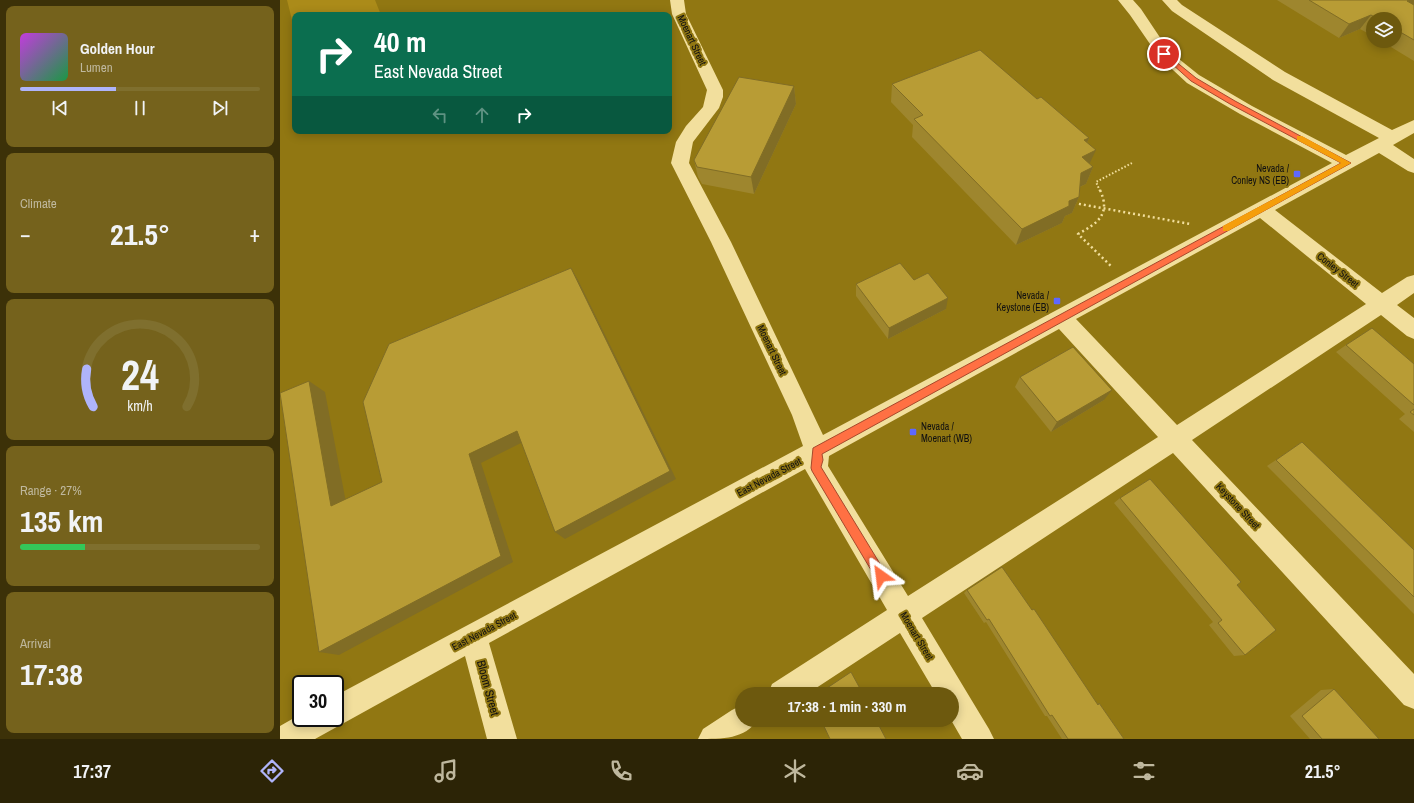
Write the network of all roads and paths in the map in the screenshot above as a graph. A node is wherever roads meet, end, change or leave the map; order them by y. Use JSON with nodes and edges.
{"nodes":[{"id":1,"x":677,"y":0,"type":"edge"},
{"id":2,"x":1125,"y":0,"type":"edge"},
{"id":3,"x":1169,"y":0,"type":"edge"},
{"id":4,"x":1414,"y":126,"type":"edge"},
{"id":5,"x":1387,"y":141,"type":"junction"},
{"id":6,"x":1132,"y":163,"type":"dead end"},
{"id":7,"x":1347,"y":163,"type":"junction"},
{"id":8,"x":1414,"y":167,"type":"edge"},
{"id":9,"x":1072,"y":202,"type":"edge"},
{"id":10,"x":1104,"y":208,"type":"junction"},
{"id":11,"x":1261,"y":209,"type":"junction"},
{"id":12,"x":1190,"y":224,"type":"dead end"},
{"id":13,"x":1114,"y":269,"type":"dead end"},
{"id":14,"x":1414,"y":283,"type":"edge"},
{"id":15,"x":1381,"y":304,"type":"junction"},
{"id":16,"x":1062,"y":318,"type":"junction"},
{"id":17,"x":1414,"y":330,"type":"edge"},
{"id":18,"x":1174,"y":438,"type":"junction"},
{"id":19,"x":816,"y":452,"type":"junction"},
{"id":20,"x":904,"y":614,"type":"junction"},
{"id":21,"x":474,"y":636,"type":"junction"},
{"id":22,"x":793,"y":687,"type":"edge"},
{"id":23,"x":948,"y":687,"type":"edge"},
{"id":24,"x":1414,"y":695,"type":"edge"},
{"id":25,"x":959,"y":706,"type":"edge"},
{"id":26,"x":344,"y":707,"type":"edge"},
{"id":27,"x":735,"y":725,"type":"edge"},
{"id":28,"x":307,"y":727,"type":"edge"},
{"id":29,"x":285,"y":739,"type":"edge"},
{"id":30,"x":502,"y":739,"type":"edge"},
{"id":31,"x":713,"y":739,"type":"edge"},
{"id":32,"x":979,"y":739,"type":"edge"}],
"edges":[{"from":1,"to":19,"type":"street","name":"Moenart Street"},
{"from":2,"to":7,"type":"street"},
{"from":3,"to":5,"type":"street"},
{"from":4,"to":5,"type":"street","name":"East Nevada Street"},
{"from":5,"to":7,"type":"street","name":"East Nevada Street"},
{"from":5,"to":8,"type":"street"},
{"from":6,"to":10,"type":"path"},
{"from":7,"to":11,"type":"street","name":"East Nevada Street"},
{"from":9,"to":10,"type":"path"},
{"from":10,"to":12,"type":"path"},
{"from":10,"to":13,"type":"path"},
{"from":11,"to":15,"type":"street","name":"Conley Street"},
{"from":11,"to":16,"type":"street","name":"East Nevada Street"},
{"from":14,"to":15,"type":"street"},
{"from":15,"to":17,"type":"street","name":"Conley Street"},
{"from":15,"to":18,"type":"street"},
{"from":16,"to":18,"type":"street","name":"Keystone Street"},
{"from":16,"to":19,"type":"street","name":"East Nevada Street"},
{"from":18,"to":20,"type":"street"},
{"from":18,"to":24,"type":"street","name":"Keystone Street"},
{"from":19,"to":20,"type":"street","name":"Moenart Street"},
{"from":19,"to":21,"type":"street","name":"East Nevada Street"},
{"from":20,"to":22,"type":"street"},
{"from":20,"to":23,"type":"street","name":"Moenart Street"},
{"from":21,"to":26,"type":"street","name":"East Nevada Street"},
{"from":21,"to":30,"type":"street","name":"Bloom Street"},
{"from":25,"to":32,"type":"street","name":"Moenart Street"},
{"from":27,"to":31,"type":"street"},
{"from":28,"to":29,"type":"street"}]}
